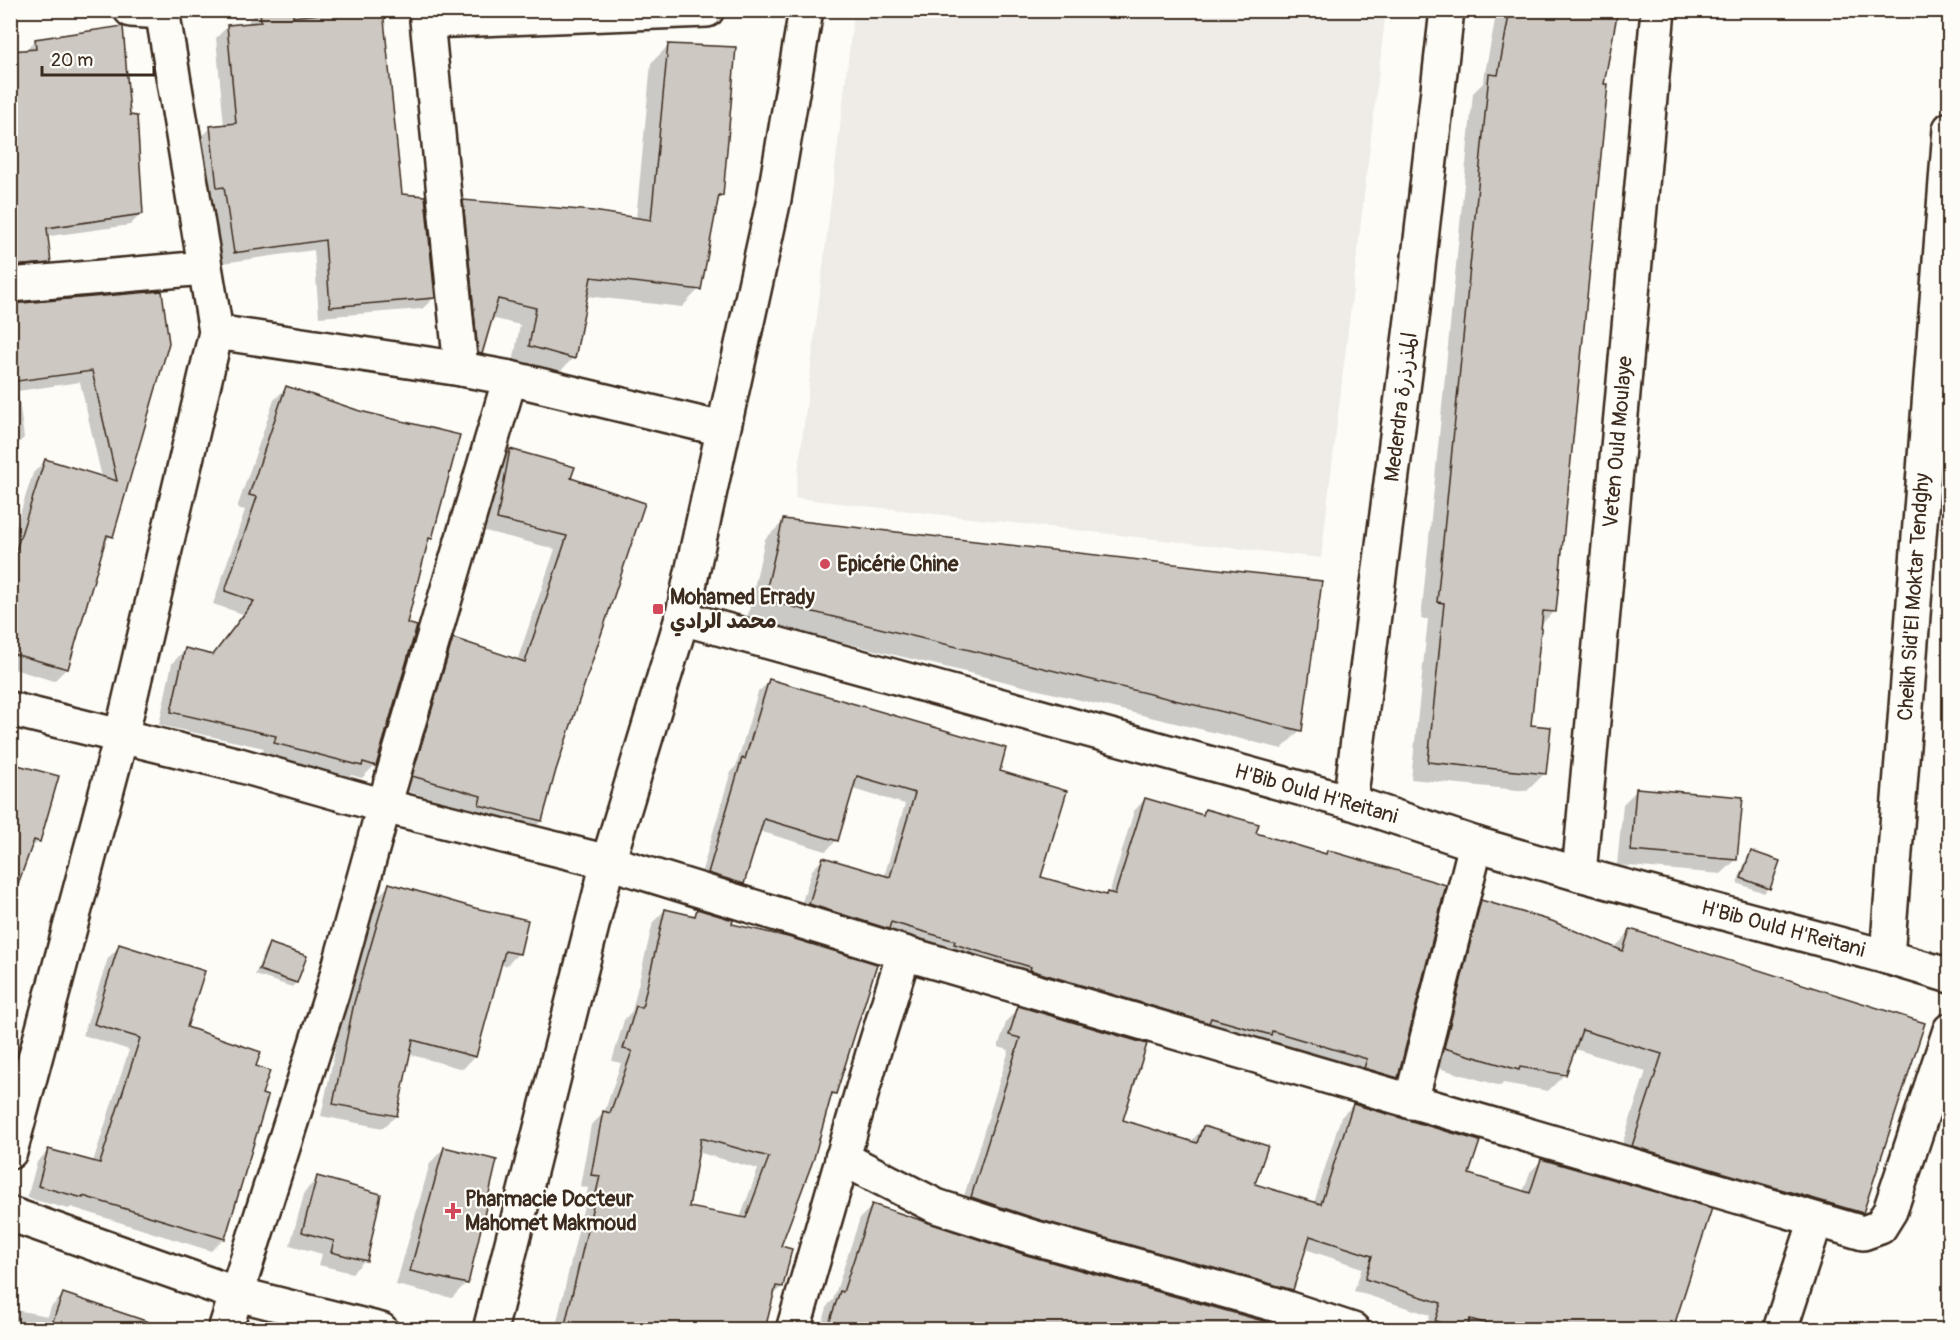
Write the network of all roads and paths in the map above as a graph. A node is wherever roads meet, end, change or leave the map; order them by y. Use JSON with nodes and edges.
{"nodes":[{"id":1,"x":707,"y":10,"type":"edge"},
{"id":2,"x":806,"y":10,"type":"edge"},
{"id":3,"x":1447,"y":10,"type":"edge"},
{"id":4,"x":1658,"y":10,"type":"edge"},
{"id":5,"x":152,"y":11,"type":"edge"},
{"id":6,"x":427,"y":16,"type":"edge"},
{"id":7,"x":1950,"y":129,"type":"edge"},
{"id":8,"x":204,"y":268,"type":"junction"},
{"id":9,"x":10,"y":285,"type":"edge"},
{"id":10,"x":216,"y":332,"type":"junction"},
{"id":11,"x":461,"y":369,"type":"junction"},
{"id":12,"x":510,"y":378,"type":"junction"},
{"id":13,"x":722,"y":429,"type":"junction"},
{"id":14,"x":681,"y":618,"type":"junction"},
{"id":15,"x":10,"y":709,"type":"edge"},
{"id":16,"x":121,"y":737,"type":"junction"},
{"id":17,"x":1350,"y":802,"type":"junction"},
{"id":18,"x":384,"y":807,"type":"junction"},
{"id":19,"x":1476,"y":844,"type":"junction"},
{"id":20,"x":608,"y":862,"type":"junction"},
{"id":21,"x":1579,"y":874,"type":"junction"},
{"id":22,"x":904,"y":953,"type":"junction"},
{"id":23,"x":1887,"y":957,"type":"junction"},
{"id":24,"x":1950,"y":975,"type":"edge"},
{"id":25,"x":1950,"y":1030,"type":"edge"},
{"id":26,"x":1411,"y":1102,"type":"junction"},
{"id":27,"x":10,"y":1152,"type":"edge"},
{"id":28,"x":842,"y":1158,"type":"junction"},
{"id":29,"x":10,"y":1214,"type":"edge"},
{"id":30,"x":1816,"y":1220,"type":"junction"},
{"id":31,"x":237,"y":1294,"type":"junction"},
{"id":32,"x":225,"y":1329,"type":"edge"},
{"id":33,"x":381,"y":1329,"type":"edge"},
{"id":34,"x":490,"y":1329,"type":"edge"},
{"id":35,"x":793,"y":1329,"type":"edge"},
{"id":36,"x":1353,"y":1329,"type":"edge"},
{"id":37,"x":1780,"y":1329,"type":"edge"}],
"edges":[{"from":1,"to":6,"type":"street"},
{"from":2,"to":13,"type":"street"},
{"from":3,"to":17,"type":"street","name":"Mederdra المذرذرة"},
{"from":4,"to":21,"type":"street","name":"Veten Ould Moulaye"},
{"from":5,"to":8,"type":"street"},
{"from":6,"to":11,"type":"street"},
{"from":7,"to":23,"type":"street","name":"Cheikh Sid'El Moktar Tendghy"},
{"from":8,"to":9,"type":"street"},
{"from":8,"to":10,"type":"street"},
{"from":10,"to":11,"type":"street"},
{"from":10,"to":16,"type":"street"},
{"from":11,"to":12,"type":"street"},
{"from":12,"to":13,"type":"street"},
{"from":12,"to":18,"type":"street"},
{"from":13,"to":14,"type":"street"},
{"from":14,"to":17,"type":"street","name":"H'Bib Ould H'Reitani"},
{"from":14,"to":20,"type":"street"},
{"from":15,"to":16,"type":"street"},
{"from":16,"to":18,"type":"street"},
{"from":16,"to":27,"type":"street"},
{"from":17,"to":19,"type":"street","name":"H'Bib Ould H'Reitani"},
{"from":18,"to":20,"type":"street"},
{"from":18,"to":31,"type":"street"},
{"from":19,"to":21,"type":"street","name":"H'Bib Ould H'Reitani"},
{"from":19,"to":26,"type":"street"},
{"from":20,"to":22,"type":"street"},
{"from":20,"to":34,"type":"street"},
{"from":21,"to":23,"type":"street","name":"H'Bib Ould H'Reitani"},
{"from":22,"to":26,"type":"street"},
{"from":22,"to":28,"type":"street"},
{"from":23,"to":24,"type":"street","name":"H'Bib Ould H'Reitani"},
{"from":25,"to":30,"type":"street"},
{"from":26,"to":30,"type":"street"},
{"from":28,"to":35,"type":"street"},
{"from":28,"to":36,"type":"street"},
{"from":29,"to":31,"type":"street"},
{"from":30,"to":37,"type":"street"},
{"from":31,"to":32,"type":"street"},
{"from":31,"to":33,"type":"street"}]}
